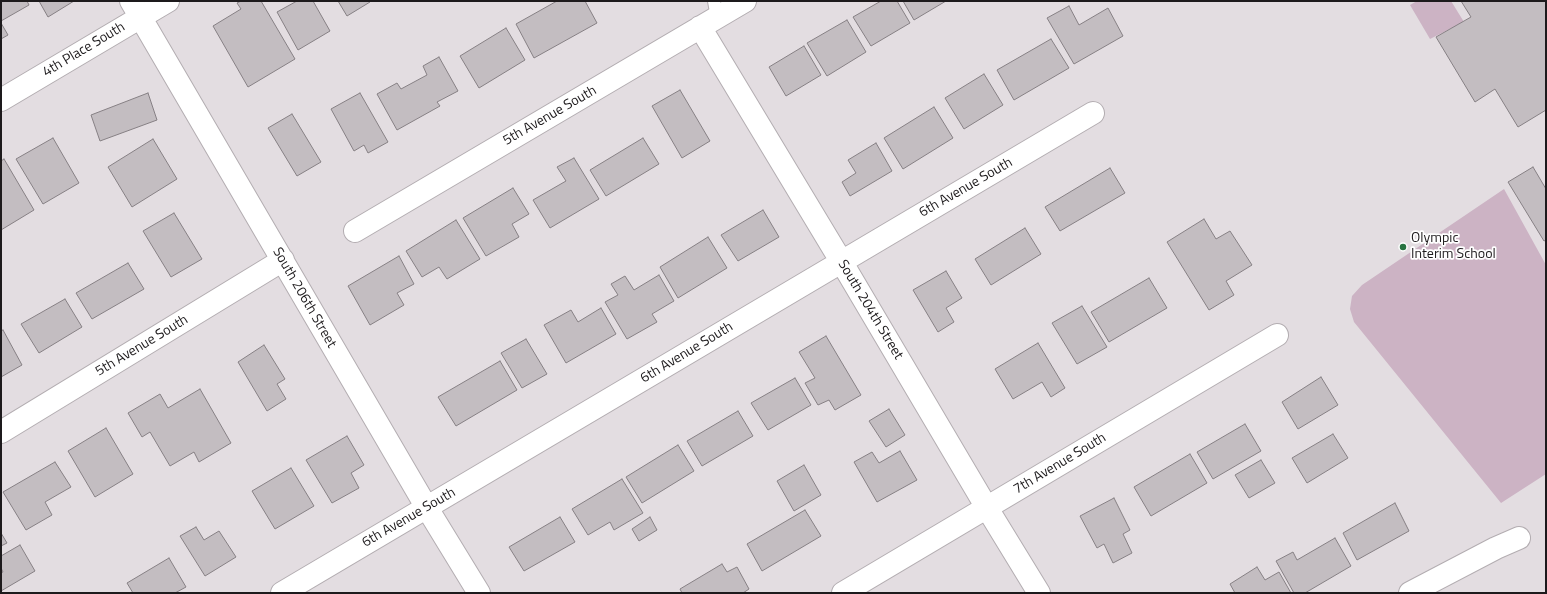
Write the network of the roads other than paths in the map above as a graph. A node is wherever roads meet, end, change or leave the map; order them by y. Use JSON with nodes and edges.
{"nodes":[{"id":1,"x":168,"y":1,"type":"edge"},
{"id":2,"x":745,"y":1,"type":"edge"},
{"id":3,"x":136,"y":9,"type":"edge"},
{"id":4,"x":710,"y":15,"type":"edge"},
{"id":5,"x":1,"y":100,"type":"edge"},
{"id":6,"x":1093,"y":113,"type":"dead end"},
{"id":7,"x":355,"y":231,"type":"dead end"},
{"id":8,"x":282,"y":260,"type":"junction"},
{"id":9,"x":841,"y":261,"type":"junction"},
{"id":10,"x":1277,"y":335,"type":"dead end"},
{"id":11,"x":1,"y":432,"type":"edge"},
{"id":12,"x":427,"y":508,"type":"junction"},
{"id":13,"x":987,"y":508,"type":"junction"},
{"id":14,"x":1519,"y":538,"type":"dead end"},
{"id":15,"x":282,"y":593,"type":"edge"},
{"id":16,"x":479,"y":593,"type":"edge"},
{"id":17,"x":843,"y":593,"type":"edge"},
{"id":18,"x":1039,"y":593,"type":"edge"},
{"id":19,"x":1410,"y":593,"type":"edge"}],
"edges":[{"from":1,"to":3,"type":"street","name":"4th Place South"},
{"from":2,"to":4,"type":"street","name":"5th Avenue South"},
{"from":3,"to":5,"type":"street","name":"4th Place South"},
{"from":3,"to":8,"type":"street","name":"South 206th Street"},
{"from":4,"to":7,"type":"street","name":"5th Avenue South"},
{"from":4,"to":9,"type":"street","name":"South 204th Street"},
{"from":6,"to":9,"type":"street","name":"6th Avenue South"},
{"from":8,"to":11,"type":"street","name":"5th Avenue South"},
{"from":8,"to":12,"type":"street","name":"South 206th Street"},
{"from":9,"to":12,"type":"street","name":"6th Avenue South"},
{"from":9,"to":13,"type":"street","name":"South 204th Street"},
{"from":10,"to":13,"type":"street","name":"7th Avenue South"},
{"from":12,"to":15,"type":"street","name":"6th Avenue South"},
{"from":12,"to":16,"type":"street","name":"South 206th Street"},
{"from":13,"to":17,"type":"street","name":"7th Avenue South"},
{"from":13,"to":18,"type":"street","name":"South 204th Street"},
{"from":14,"to":19,"type":"street"}]}
